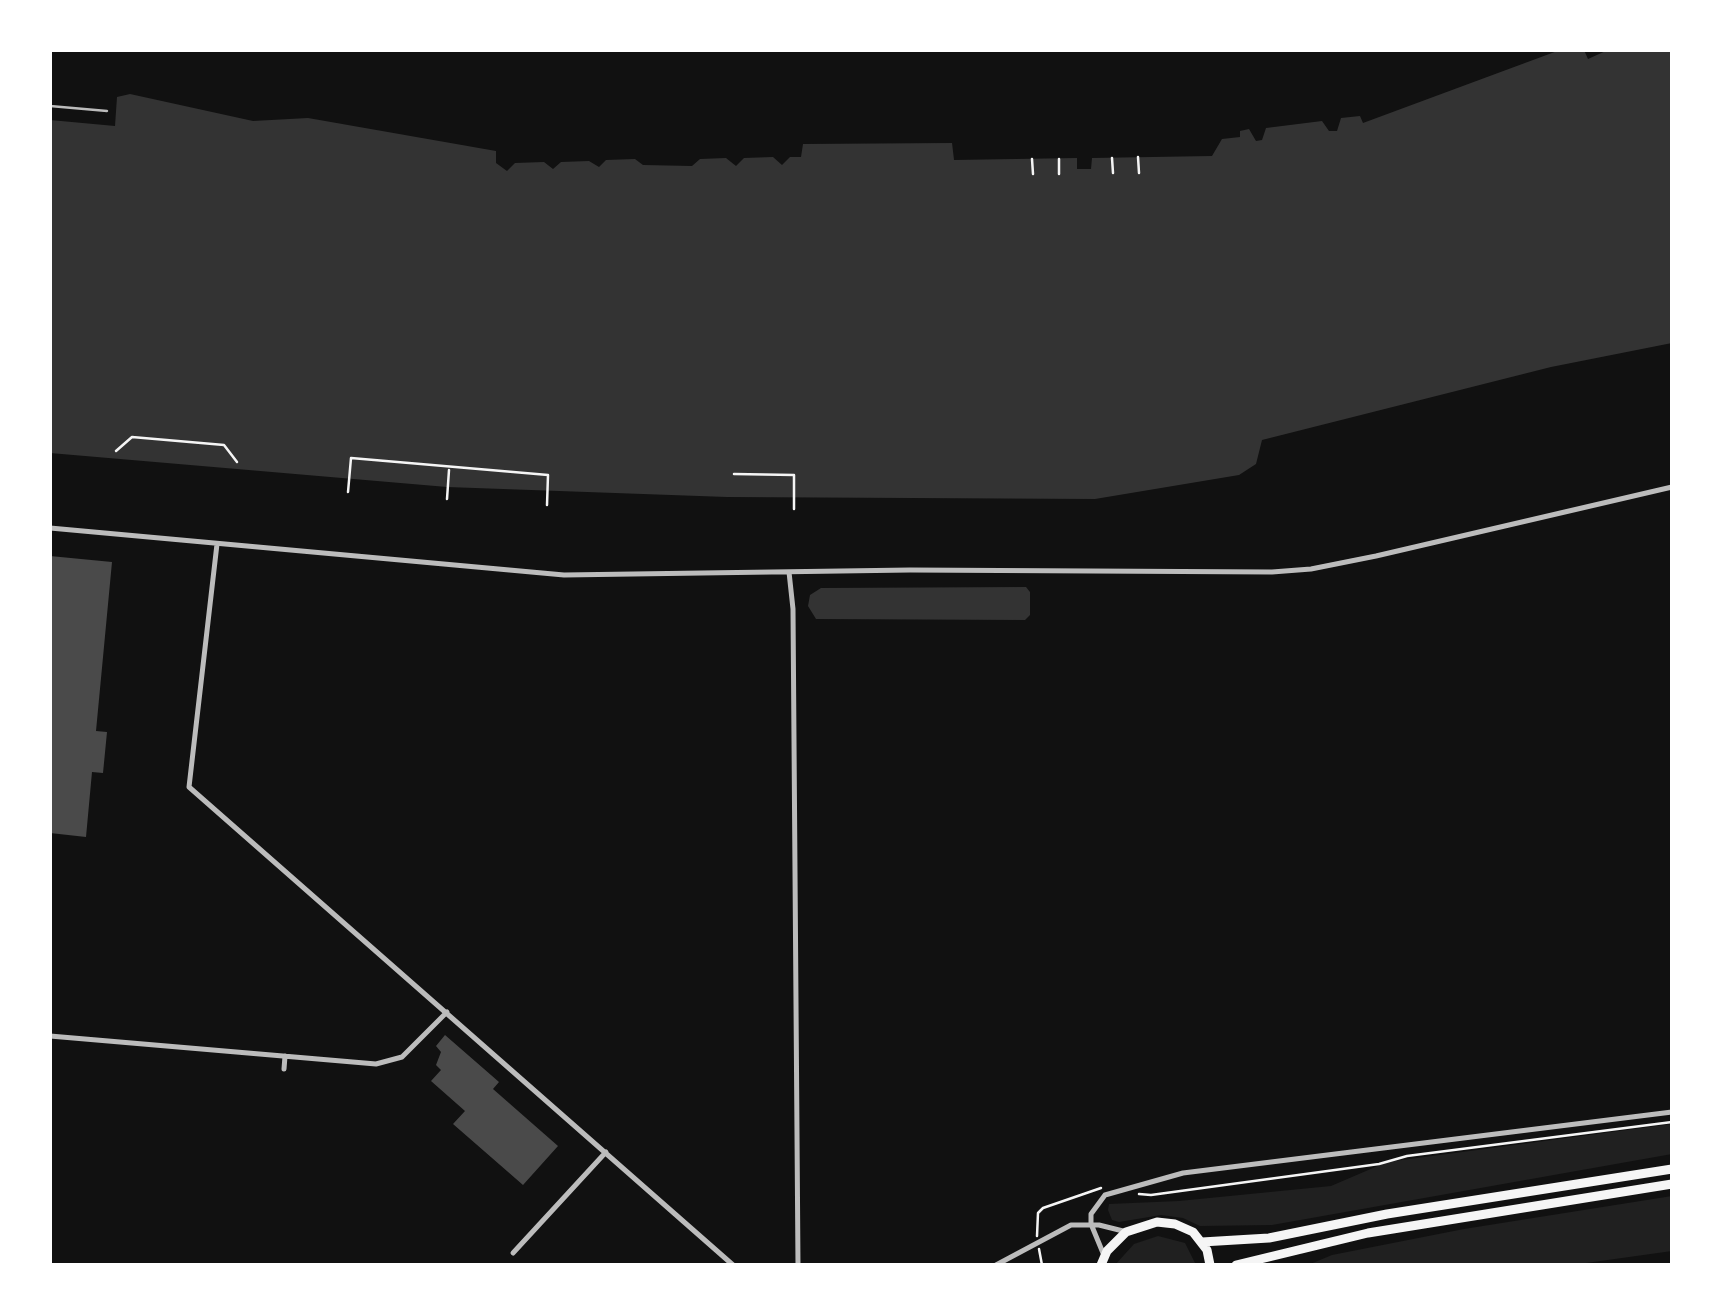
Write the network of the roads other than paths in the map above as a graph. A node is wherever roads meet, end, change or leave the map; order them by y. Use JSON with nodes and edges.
{"nodes":[{"id":1,"x":50,"y":106,"type":"edge"},
{"id":2,"x":107,"y":111,"type":"dead end"},
{"id":3,"x":1672,"y":487,"type":"edge"},
{"id":4,"x":50,"y":528,"type":"edge"},
{"id":5,"x":217,"y":544,"type":"junction"},
{"id":6,"x":789,"y":572,"type":"junction"},
{"id":7,"x":448,"y":1012,"type":"junction"},
{"id":8,"x":50,"y":1036,"type":"edge"},
{"id":9,"x":285,"y":1056,"type":"junction"},
{"id":10,"x":284,"y":1069,"type":"dead end"},
{"id":11,"x":1672,"y":1112,"type":"edge"},
{"id":12,"x":606,"y":1152,"type":"junction"},
{"id":13,"x":1672,"y":1169,"type":"edge"},
{"id":14,"x":1672,"y":1184,"type":"edge"},
{"id":15,"x":1091,"y":1224,"type":"junction"},
{"id":16,"x":1126,"y":1232,"type":"junction"},
{"id":17,"x":1202,"y":1242,"type":"junction"},
{"id":18,"x":514,"y":1253,"type":"dead end"},
{"id":19,"x":1102,"y":1260,"type":"edge"},
{"id":20,"x":734,"y":1265,"type":"edge"},
{"id":21,"x":798,"y":1265,"type":"edge"},
{"id":22,"x":996,"y":1265,"type":"edge"},
{"id":23,"x":1210,"y":1265,"type":"edge"},
{"id":24,"x":1236,"y":1265,"type":"edge"}],
"edges":[{"from":1,"to":2,"type":"lane"},
{"from":3,"to":6,"type":"street"},
{"from":4,"to":5,"type":"street"},
{"from":5,"to":6,"type":"street"},
{"from":5,"to":7,"type":"street"},
{"from":6,"to":21,"type":"street"},
{"from":7,"to":9,"type":"street"},
{"from":7,"to":12,"type":"street"},
{"from":8,"to":9,"type":"street"},
{"from":9,"to":10,"type":"street"},
{"from":11,"to":15,"type":"street"},
{"from":12,"to":18,"type":"street"},
{"from":12,"to":20,"type":"street"},
{"from":13,"to":17,"type":"main road"},
{"from":14,"to":24,"type":"main road"},
{"from":15,"to":16,"type":"street"},
{"from":15,"to":19,"type":"street"},
{"from":15,"to":22,"type":"street"},
{"from":16,"to":17,"type":"main road"},
{"from":16,"to":19,"type":"main road"},
{"from":17,"to":23,"type":"main road"}]}
